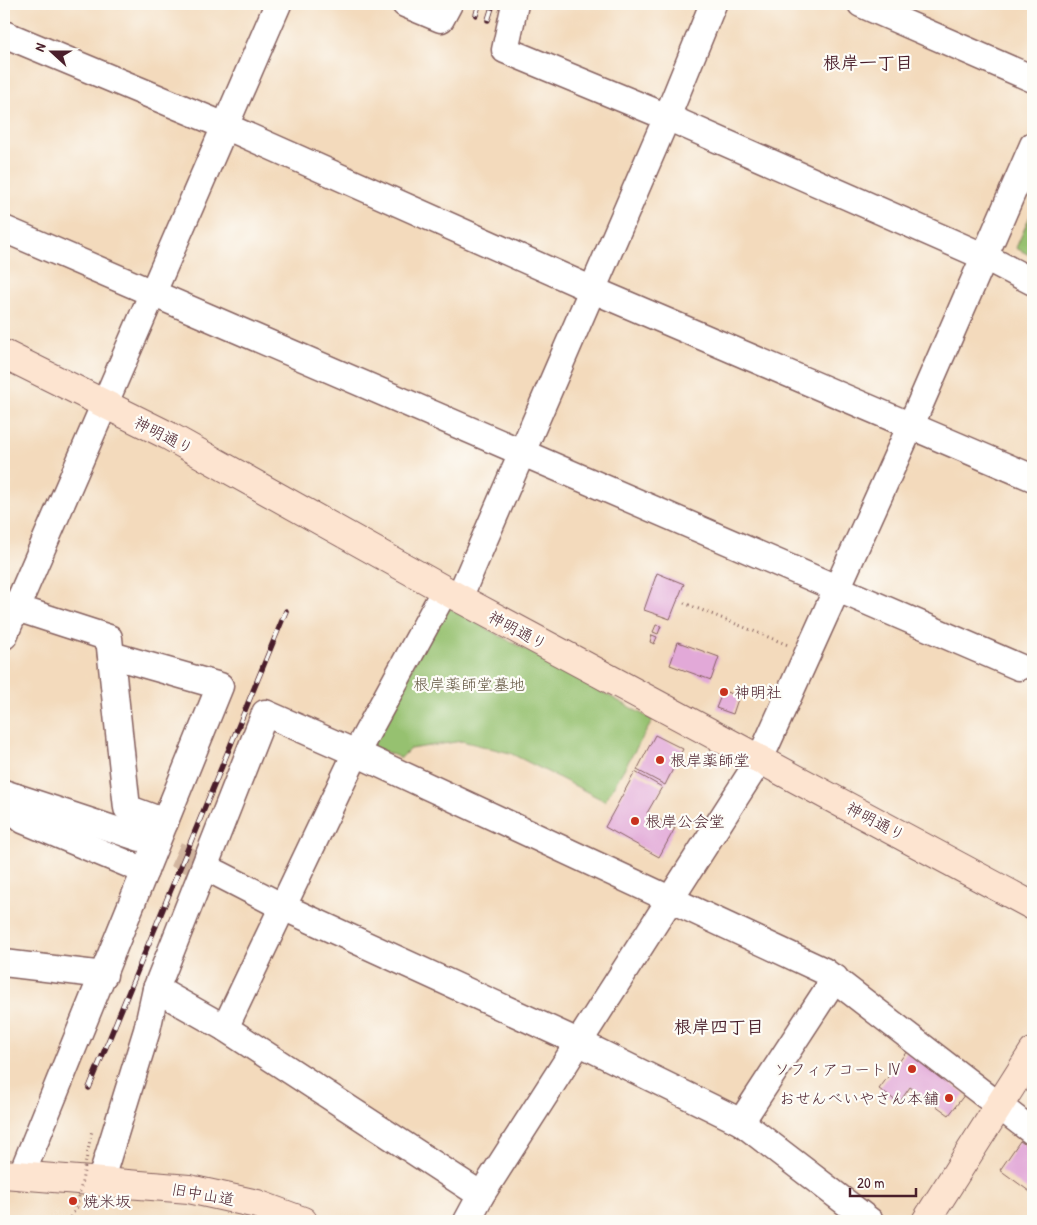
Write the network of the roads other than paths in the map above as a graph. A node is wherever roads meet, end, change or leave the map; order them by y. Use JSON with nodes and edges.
{"nodes":[{"id":1,"x":278,"y":4,"type":"edge"},
{"id":2,"x":405,"y":4,"type":"edge"},
{"id":3,"x":450,"y":4,"type":"edge"},
{"id":4,"x":515,"y":4,"type":"edge"},
{"id":5,"x":713,"y":4,"type":"edge"},
{"id":6,"x":861,"y":4,"type":"edge"},
{"id":7,"x":4,"y":34,"type":"edge"},
{"id":8,"x":1033,"y":79,"type":"edge"},
{"id":9,"x":667,"y":117,"type":"junction"},
{"id":10,"x":225,"y":126,"type":"junction"},
{"id":11,"x":1033,"y":145,"type":"edge"},
{"id":12,"x":4,"y":229,"type":"edge"},
{"id":13,"x":985,"y":257,"type":"junction"},
{"id":14,"x":1033,"y":282,"type":"edge"},
{"id":15,"x":593,"y":290,"type":"junction"},
{"id":16,"x":152,"y":293,"type":"junction"},
{"id":17,"x":4,"y":354,"type":"edge"},
{"id":18,"x":103,"y":404,"type":"junction"},
{"id":19,"x":911,"y":425,"type":"junction"},
{"id":20,"x":522,"y":452,"type":"junction"},
{"id":21,"x":1033,"y":478,"type":"edge"},
{"id":22,"x":838,"y":587,"type":"junction"},
{"id":23,"x":452,"y":594,"type":"junction"},
{"id":24,"x":10,"y":606,"type":"edge"},
{"id":25,"x":4,"y":636,"type":"edge"},
{"id":26,"x":110,"y":655,"type":"junction"},
{"id":27,"x":1020,"y":667,"type":"dead end"},
{"id":28,"x":356,"y":753,"type":"junction"},
{"id":29,"x":760,"y":759,"type":"junction"},
{"id":30,"x":10,"y":795,"type":"edge"},
{"id":31,"x":165,"y":822,"type":"junction"},
{"id":32,"x":140,"y":838,"type":"tunnel mouth"},
{"id":33,"x":145,"y":871,"type":"junction"},
{"id":34,"x":219,"y":874,"type":"tunnel mouth"},
{"id":35,"x":669,"y":899,"type":"junction"},
{"id":36,"x":1033,"y":906,"type":"edge"},
{"id":37,"x":282,"y":907,"type":"junction"},
{"id":38,"x":4,"y":963,"type":"edge"},
{"id":39,"x":104,"y":974,"type":"junction"},
{"id":40,"x":835,"y":978,"type":"junction"},
{"id":41,"x":156,"y":989,"type":"junction"},
{"id":42,"x":225,"y":1028,"type":"junction"},
{"id":43,"x":578,"y":1042,"type":"junction"},
{"id":44,"x":1033,"y":1052,"type":"edge"},
{"id":45,"x":999,"y":1105,"type":"junction"},
{"id":46,"x":741,"y":1122,"type":"junction"},
{"id":47,"x":1033,"y":1132,"type":"edge"},
{"id":48,"x":12,"y":1175,"type":"edge"},
{"id":49,"x":100,"y":1182,"type":"junction"},
{"id":50,"x":481,"y":1195,"type":"junction"},
{"id":51,"x":303,"y":1221,"type":"edge"},
{"id":52,"x":467,"y":1221,"type":"edge"},
{"id":53,"x":870,"y":1221,"type":"edge"},
{"id":54,"x":926,"y":1221,"type":"edge"}],
"edges":[{"from":1,"to":10,"type":"street"},
{"from":2,"to":3,"type":"street"},
{"from":4,"to":9,"type":"street"},
{"from":5,"to":9,"type":"street"},
{"from":6,"to":8,"type":"street"},
{"from":7,"to":10,"type":"street"},
{"from":9,"to":13,"type":"street"},
{"from":9,"to":15,"type":"street"},
{"from":10,"to":15,"type":"street"},
{"from":10,"to":16,"type":"street"},
{"from":11,"to":13,"type":"street"},
{"from":12,"to":16,"type":"street"},
{"from":13,"to":14,"type":"street"},
{"from":13,"to":19,"type":"street"},
{"from":15,"to":19,"type":"street"},
{"from":15,"to":20,"type":"street"},
{"from":16,"to":18,"type":"street"},
{"from":16,"to":20,"type":"street"},
{"from":17,"to":18,"type":"street","name":"神明通り"},
{"from":18,"to":23,"type":"street","name":"神明通り"},
{"from":18,"to":24,"type":"street"},
{"from":19,"to":21,"type":"street"},
{"from":19,"to":22,"type":"street"},
{"from":20,"to":22,"type":"street"},
{"from":20,"to":23,"type":"street"},
{"from":22,"to":27,"type":"street"},
{"from":22,"to":29,"type":"street"},
{"from":23,"to":28,"type":"street"},
{"from":23,"to":29,"type":"street","name":"神明通り"},
{"from":24,"to":25,"type":"street"},
{"from":24,"to":26,"type":"street"},
{"from":26,"to":31,"type":"street"},
{"from":26,"to":31,"type":"street"},
{"from":28,"to":35,"type":"street"},
{"from":28,"to":37,"type":"street"},
{"from":28,"to":41,"type":"street"},
{"from":29,"to":35,"type":"street"},
{"from":29,"to":36,"type":"street","name":"神明通り"},
{"from":30,"to":32,"type":"street"},
{"from":30,"to":33,"type":"street"},
{"from":31,"to":33,"type":"street"},
{"from":33,"to":39,"type":"street"},
{"from":34,"to":37,"type":"street"},
{"from":35,"to":40,"type":"street"},
{"from":35,"to":43,"type":"street"},
{"from":37,"to":42,"type":"street"},
{"from":37,"to":43,"type":"street"},
{"from":38,"to":39,"type":"street"},
{"from":39,"to":48,"type":"street"},
{"from":40,"to":45,"type":"street"},
{"from":40,"to":46,"type":"street"},
{"from":41,"to":42,"type":"street"},
{"from":41,"to":49,"type":"street"},
{"from":42,"to":50,"type":"street"},
{"from":43,"to":46,"type":"street"},
{"from":43,"to":50,"type":"street"},
{"from":44,"to":45,"type":"street"},
{"from":45,"to":47,"type":"street"},
{"from":45,"to":54,"type":"street"},
{"from":46,"to":53,"type":"street"},
{"from":48,"to":49,"type":"street","name":"旧中山道"},
{"from":49,"to":51,"type":"street","name":"旧中山道"},
{"from":50,"to":52,"type":"street"}]}
